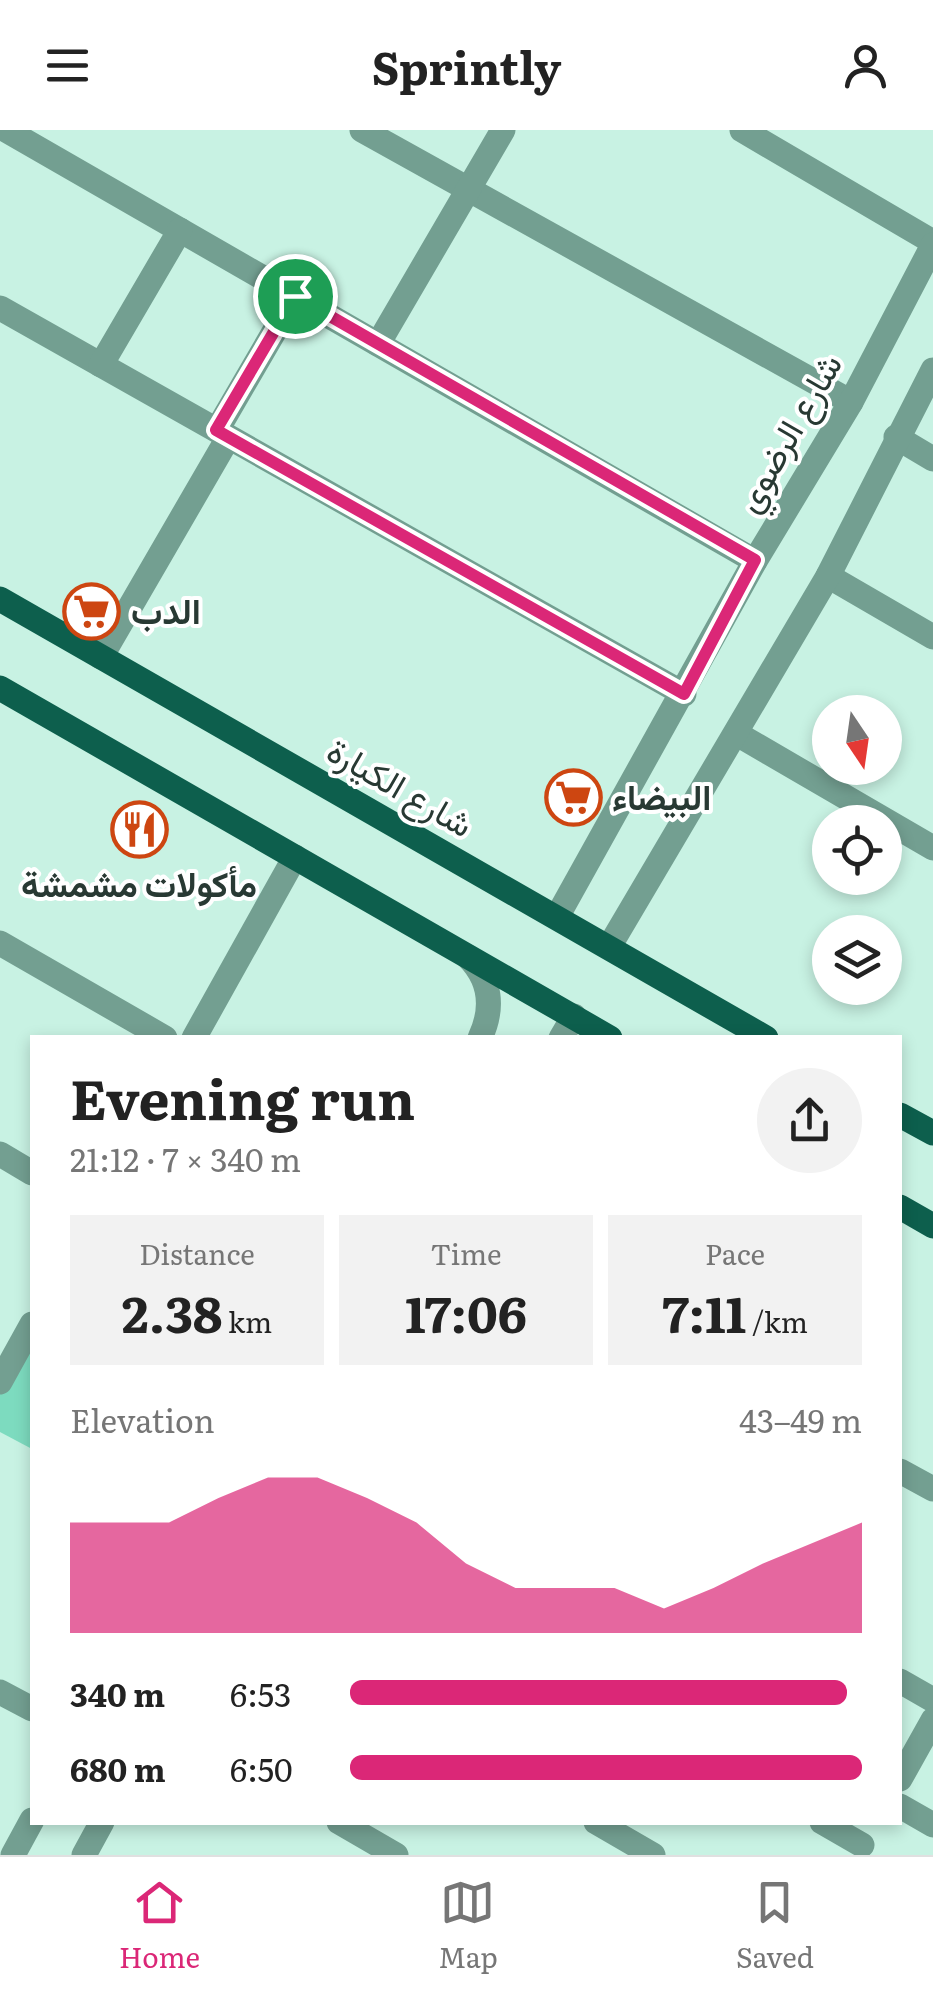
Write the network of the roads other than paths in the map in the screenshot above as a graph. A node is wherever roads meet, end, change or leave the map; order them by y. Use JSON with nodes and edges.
{"nodes":[{"id":1,"x":6,"y":130,"type":"edge"},
{"id":2,"x":362,"y":130,"type":"edge"},
{"id":3,"x":502,"y":130,"type":"edge"},
{"id":4,"x":742,"y":130,"type":"edge"},
{"id":5,"x":464,"y":189,"type":"junction"},
{"id":6,"x":180,"y":230,"type":"junction"},
{"id":7,"x":933,"y":244,"type":"edge"},
{"id":8,"x":295,"y":296,"type":"junction"},
{"id":9,"x":0,"y":308,"type":"edge"},
{"id":10,"x":378,"y":344,"type":"junction"},
{"id":11,"x":101,"y":365,"type":"junction"},
{"id":12,"x":933,"y":370,"type":"edge"},
{"id":13,"x":851,"y":402,"type":"junction"},
{"id":14,"x":222,"y":434,"type":"junction"},
{"id":15,"x":896,"y":437,"type":"junction"},
{"id":16,"x":933,"y":458,"type":"edge"},
{"id":17,"x":755,"y":560,"type":"junction"},
{"id":18,"x":828,"y":576,"type":"junction"},
{"id":19,"x":0,"y":599,"type":"edge"},
{"id":20,"x":933,"y":637,"type":"edge"},
{"id":21,"x":101,"y":657,"type":"junction"},
{"id":22,"x":0,"y":688,"type":"edge"},
{"id":23,"x":684,"y":694,"type":"junction"},
{"id":24,"x":737,"y":734,"type":"junction"},
{"id":25,"x":933,"y":848,"type":"edge"},
{"id":26,"x":294,"y":856,"type":"junction"},
{"id":27,"x":557,"y":918,"type":"junction"},
{"id":28,"x":0,"y":943,"type":"edge"},
{"id":29,"x":609,"y":948,"type":"junction"},
{"id":30,"x":464,"y":954,"type":"junction"},
{"id":31,"x":568,"y":1027,"type":"edge"},
{"id":32,"x":160,"y":1035,"type":"edge"},
{"id":33,"x":196,"y":1035,"type":"edge"},
{"id":34,"x":481,"y":1035,"type":"edge"},
{"id":35,"x":599,"y":1035,"type":"edge"},
{"id":36,"x":761,"y":1035,"type":"edge"},
{"id":37,"x":902,"y":1115,"type":"edge"},
{"id":38,"x":933,"y":1134,"type":"edge"},
{"id":39,"x":0,"y":1154,"type":"edge"},
{"id":40,"x":30,"y":1173,"type":"edge"},
{"id":41,"x":902,"y":1207,"type":"edge"},
{"id":42,"x":933,"y":1226,"type":"edge"},
{"id":43,"x":30,"y":1326,"type":"edge"},
{"id":44,"x":8,"y":1348,"type":"edge"},
{"id":45,"x":0,"y":1382,"type":"edge"},
{"id":46,"x":902,"y":1471,"type":"edge"},
{"id":47,"x":933,"y":1490,"type":"edge"},
{"id":48,"x":902,"y":1682,"type":"edge"},
{"id":49,"x":0,"y":1692,"type":"edge"},
{"id":50,"x":933,"y":1700,"type":"edge"},
{"id":51,"x":30,"y":1708,"type":"edge"},
{"id":52,"x":933,"y":1720,"type":"edge"},
{"id":53,"x":902,"y":1775,"type":"edge"},
{"id":54,"x":902,"y":1807,"type":"edge"},
{"id":55,"x":30,"y":1824,"type":"edge"},
{"id":56,"x":100,"y":1825,"type":"edge"},
{"id":57,"x":345,"y":1825,"type":"edge"},
{"id":58,"x":601,"y":1825,"type":"edge"},
{"id":59,"x":829,"y":1825,"type":"edge"},
{"id":60,"x":933,"y":1825,"type":"edge"},
{"id":61,"x":865,"y":1841,"type":"edge"},
{"id":62,"x":12,"y":1855,"type":"edge"},
{"id":63,"x":84,"y":1855,"type":"edge"},
{"id":64,"x":396,"y":1855,"type":"edge"},
{"id":65,"x":654,"y":1855,"type":"edge"}],
"edges":[{"from":1,"to":6,"type":"street"},
{"from":2,"to":5,"type":"street"},
{"from":3,"to":5,"type":"street"},
{"from":4,"to":7,"type":"street"},
{"from":5,"to":10,"type":"street"},
{"from":5,"to":13,"type":"street"},
{"from":6,"to":8,"type":"street"},
{"from":6,"to":11,"type":"street"},
{"from":7,"to":13,"type":"street","name":"شارع الرضوي"},
{"from":8,"to":10,"type":"street"},
{"from":8,"to":14,"type":"street"},
{"from":9,"to":11,"type":"street"},
{"from":10,"to":17,"type":"street"},
{"from":11,"to":14,"type":"street"},
{"from":12,"to":15,"type":"street"},
{"from":13,"to":17,"type":"street","name":"شارع الرضوي"},
{"from":14,"to":21,"type":"street"},
{"from":14,"to":23,"type":"street"},
{"from":15,"to":16,"type":"street"},
{"from":15,"to":18,"type":"street"},
{"from":17,"to":23,"type":"street","name":"شارع الرضوي"},
{"from":18,"to":20,"type":"street"},
{"from":18,"to":24,"type":"street"},
{"from":19,"to":21,"type":"main road","name":"شارع الكيارة"},
{"from":21,"to":27,"type":"main road","name":"شارع الكيارة"},
{"from":22,"to":26,"type":"main road"},
{"from":23,"to":27,"type":"street","name":"شارع الرضوي"},
{"from":24,"to":25,"type":"street"},
{"from":24,"to":29,"type":"street"},
{"from":26,"to":30,"type":"main road"},
{"from":26,"to":33,"type":"street"},
{"from":27,"to":29,"type":"main road","name":"شارع الكيارة"},
{"from":28,"to":32,"type":"street"},
{"from":29,"to":36,"type":"main road","name":"شارع الكيارة"},
{"from":30,"to":31,"type":"main road"},
{"from":30,"to":34,"type":"street"},
{"from":31,"to":35,"type":"main road"},
{"from":37,"to":38,"type":"main road"},
{"from":39,"to":40,"type":"street"},
{"from":41,"to":42,"type":"main road"},
{"from":43,"to":44,"type":"street"},
{"from":44,"to":45,"type":"street"},
{"from":46,"to":47,"type":"street"},
{"from":48,"to":50,"type":"street"},
{"from":49,"to":51,"type":"street"},
{"from":52,"to":53,"type":"street"},
{"from":54,"to":60,"type":"street"},
{"from":55,"to":62,"type":"street"},
{"from":56,"to":63,"type":"street"},
{"from":57,"to":64,"type":"street"},
{"from":58,"to":65,"type":"street"},
{"from":59,"to":61,"type":"street"}]}
